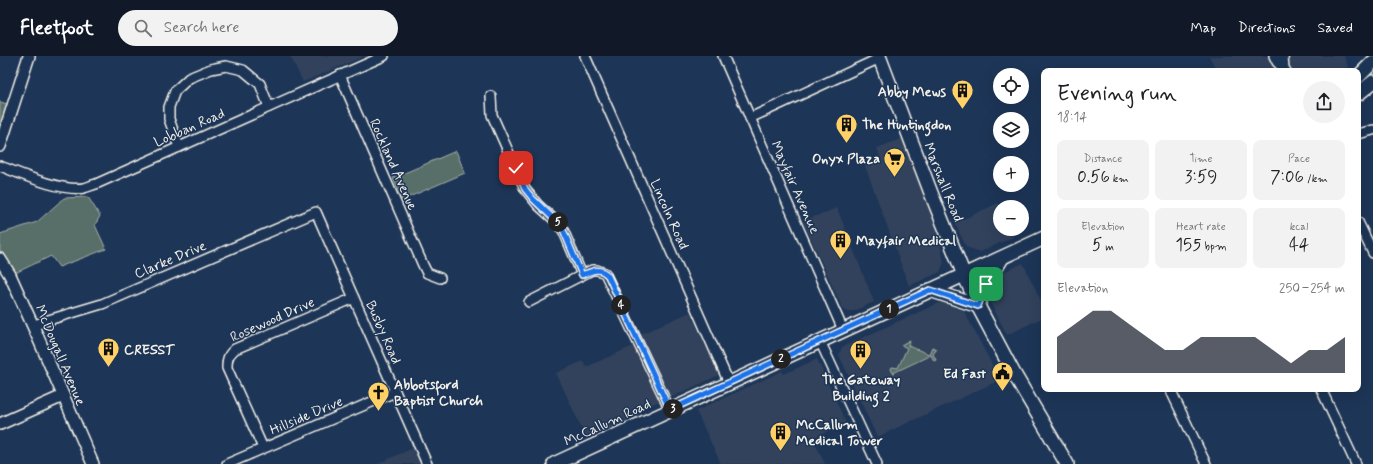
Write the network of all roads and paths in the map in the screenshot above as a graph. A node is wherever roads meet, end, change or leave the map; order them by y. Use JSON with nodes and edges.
{"nodes":[{"id":1,"x":29,"y":56,"type":"edge"},
{"id":2,"x":384,"y":56,"type":"edge"},
{"id":3,"x":585,"y":56,"type":"edge"},
{"id":4,"x":723,"y":56,"type":"edge"},
{"id":5,"x":1274,"y":56,"type":"edge"},
{"id":6,"x":1283,"y":56,"type":"edge"},
{"id":7,"x":880,"y":57,"type":"edge"},
{"id":8,"x":1373,"y":62,"type":"edge"},
{"id":9,"x":1283,"y":68,"type":"edge"},
{"id":10,"x":1285,"y":68,"type":"edge"},
{"id":11,"x":1361,"y":74,"type":"edge"},
{"id":12,"x":340,"y":75,"type":"junction"},
{"id":13,"x":1373,"y":82,"type":"edge"},
{"id":14,"x":1361,"y":92,"type":"edge"},
{"id":15,"x":491,"y":96,"type":"dead end"},
{"id":16,"x":269,"y":107,"type":"junction"},
{"id":17,"x":750,"y":118,"type":"junction"},
{"id":18,"x":1373,"y":130,"type":"edge"},
{"id":19,"x":1361,"y":133,"type":"edge"},
{"id":20,"x":0,"y":146,"type":"edge"},
{"id":21,"x":179,"y":147,"type":"junction"},
{"id":22,"x":0,"y":166,"type":"edge"},
{"id":23,"x":316,"y":212,"type":"joint"},
{"id":24,"x":1361,"y":228,"type":"edge"},
{"id":25,"x":1041,"y":239,"type":"edge"},
{"id":26,"x":1373,"y":253,"type":"edge"},
{"id":27,"x":1002,"y":258,"type":"junction"},
{"id":28,"x":0,"y":259,"type":"edge"},
{"id":29,"x":582,"y":275,"type":"junction"},
{"id":30,"x":964,"y":275,"type":"junction"},
{"id":31,"x":438,"y":277,"type":"dead end"},
{"id":32,"x":930,"y":290,"type":"junction"},
{"id":33,"x":354,"y":298,"type":"junction"},
{"id":34,"x":529,"y":302,"type":"dead end"},
{"id":35,"x":978,"y":306,"type":"junction"},
{"id":36,"x":33,"y":326,"type":"junction"},
{"id":37,"x":843,"y":330,"type":"junction"},
{"id":38,"x":820,"y":341,"type":"junction"},
{"id":39,"x":729,"y":383,"type":"junction"},
{"id":40,"x":395,"y":392,"type":"junction"},
{"id":41,"x":1171,"y":392,"type":"edge"},
{"id":42,"x":1322,"y":392,"type":"edge"},
{"id":43,"x":63,"y":396,"type":"junction"},
{"id":44,"x":670,"y":410,"type":"junction"},
{"id":45,"x":0,"y":424,"type":"edge"},
{"id":46,"x":263,"y":448,"type":"junction"},
{"id":47,"x":93,"y":464,"type":"edge"},
{"id":48,"x":227,"y":464,"type":"edge"},
{"id":49,"x":427,"y":464,"type":"edge"},
{"id":50,"x":554,"y":464,"type":"edge"},
{"id":51,"x":877,"y":464,"type":"edge"},
{"id":52,"x":1067,"y":464,"type":"edge"},
{"id":53,"x":1206,"y":464,"type":"edge"},
{"id":54,"x":1356,"y":464,"type":"edge"}],
"edges":[{"from":1,"to":20,"type":"street"},
{"from":2,"to":12,"type":"street","name":"Lobban Road"},
{"from":3,"to":39,"type":"street","name":"Lincoln Road"},
{"from":4,"to":17,"type":"street","name":"Mayfair Avenue"},
{"from":5,"to":9,"type":"street"},
{"from":6,"to":10,"type":"street"},
{"from":7,"to":17,"type":"street"},
{"from":7,"to":30,"type":"main road","name":"Marshall Road"},
{"from":8,"to":11,"type":"main road"},
{"from":12,"to":16,"type":"street","name":"Lobban Road"},
{"from":12,"to":31,"type":"street","name":"Rockland Avenue"},
{"from":13,"to":14,"type":"main road"},
{"from":15,"to":29,"type":"street"},
{"from":16,"to":21,"type":"street","name":"Lobban Road"},
{"from":16,"to":21,"type":"street"},
{"from":17,"to":37,"type":"street","name":"Mayfair Avenue"},
{"from":18,"to":19,"type":"street"},
{"from":21,"to":22,"type":"street","name":"Lobban Road"},
{"from":23,"to":33,"type":"street","name":"Busby Road"},
{"from":23,"to":36,"type":"street","name":"Clarke Drive"},
{"from":24,"to":26,"type":"street"},
{"from":25,"to":27,"type":"main road","name":"McCallum Road"},
{"from":27,"to":30,"type":"main road","name":"McCallum Road"},
{"from":27,"to":35,"type":"main road"},
{"from":28,"to":36,"type":"street","name":"McDougall Avenue"},
{"from":29,"to":34,"type":"street"},
{"from":29,"to":44,"type":"street"},
{"from":30,"to":32,"type":"main road","name":"McCallum Road"},
{"from":30,"to":35,"type":"main road","name":"Marshall Road"},
{"from":32,"to":35,"type":"main road"},
{"from":32,"to":37,"type":"main road","name":"McCallum Road"},
{"from":33,"to":40,"type":"street","name":"Busby Road"},
{"from":33,"to":46,"type":"street","name":"Rosewood Drive"},
{"from":35,"to":52,"type":"main road","name":"Marshall Road"},
{"from":36,"to":43,"type":"street","name":"McDougall Avenue"},
{"from":37,"to":38,"type":"main road","name":"McCallum Road"},
{"from":38,"to":39,"type":"main road","name":"McCallum Road"},
{"from":38,"to":51,"type":"street"},
{"from":39,"to":44,"type":"main road","name":"McCallum Road"},
{"from":40,"to":46,"type":"street","name":"Hillside Drive"},
{"from":40,"to":49,"type":"street","name":"Busby Road"},
{"from":41,"to":53,"type":"street"},
{"from":42,"to":54,"type":"street"},
{"from":43,"to":45,"type":"street"},
{"from":43,"to":47,"type":"street","name":"McDougall Avenue"},
{"from":44,"to":50,"type":"main road","name":"McCallum Road"},
{"from":46,"to":48,"type":"street","name":"Hillside Drive"}]}
